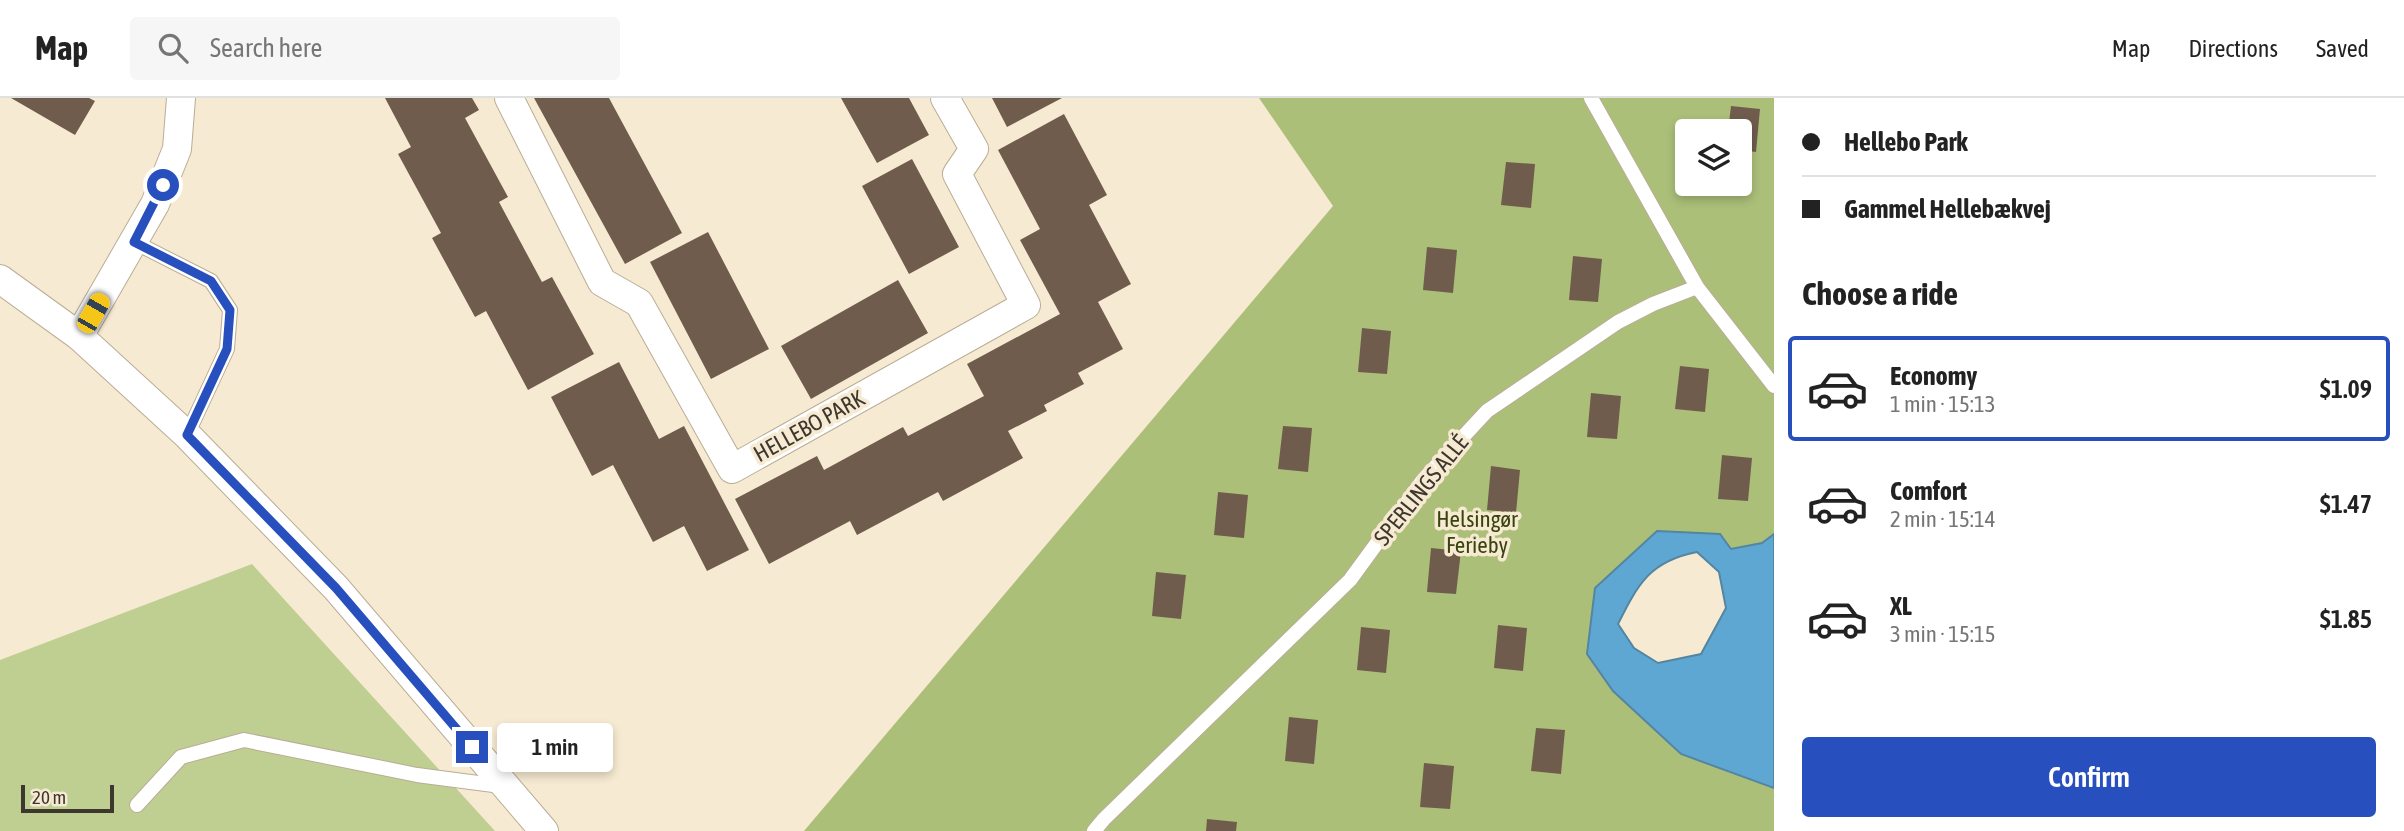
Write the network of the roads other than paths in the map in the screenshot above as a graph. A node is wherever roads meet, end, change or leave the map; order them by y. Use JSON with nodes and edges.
{"nodes":[{"id":1,"x":181,"y":98,"type":"edge"},
{"id":2,"x":509,"y":98,"type":"edge"},
{"id":3,"x":945,"y":98,"type":"edge"},
{"id":4,"x":1591,"y":98,"type":"edge"},
{"id":5,"x":134,"y":242,"type":"junction"},
{"id":6,"x":0,"y":279,"type":"edge"},
{"id":7,"x":1697,"y":287,"type":"junction"},
{"id":8,"x":79,"y":337,"type":"junction"},
{"id":9,"x":1774,"y":386,"type":"edge"},
{"id":10,"x":187,"y":435,"type":"junction"},
{"id":11,"x":506,"y":786,"type":"junction"},
{"id":12,"x":137,"y":805,"type":"dead end"},
{"id":13,"x":544,"y":831,"type":"edge"},
{"id":14,"x":1094,"y":831,"type":"edge"}],
"edges":[{"from":1,"to":5,"type":"street"},
{"from":2,"to":3,"type":"street","name":"HELLEBO PARK"},
{"from":4,"to":7,"type":"lane"},
{"from":5,"to":8,"type":"street"},
{"from":5,"to":10,"type":"lane"},
{"from":6,"to":8,"type":"street"},
{"from":7,"to":9,"type":"lane"},
{"from":7,"to":14,"type":"lane","name":"SPERLINGS ALLÉ"},
{"from":8,"to":10,"type":"street"},
{"from":10,"to":11,"type":"street"},
{"from":11,"to":12,"type":"lane"},
{"from":11,"to":13,"type":"street"}]}
